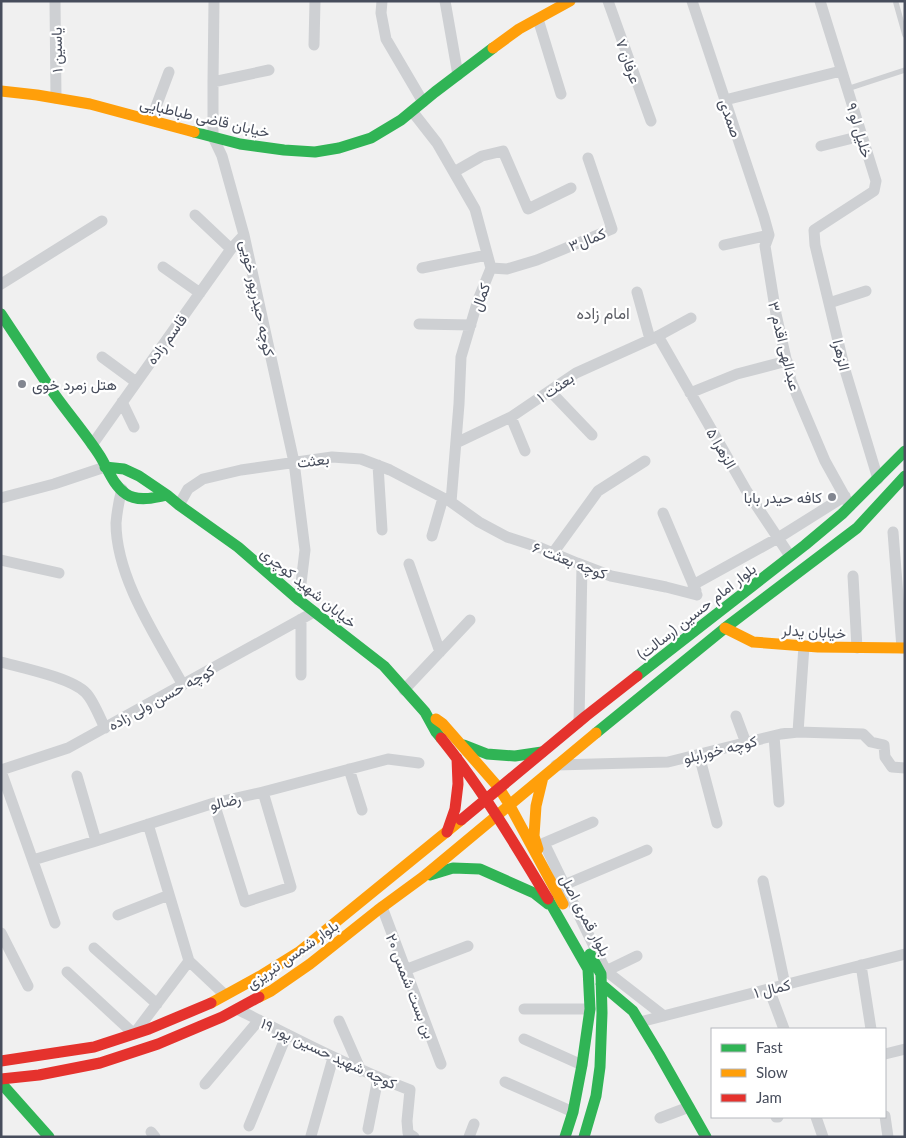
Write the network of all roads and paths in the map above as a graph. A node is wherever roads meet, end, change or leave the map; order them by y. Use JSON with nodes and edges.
{"nodes":[{"id":1,"x":55,"y":1,"type":"edge"},
{"id":2,"x":214,"y":1,"type":"edge"},
{"id":3,"x":315,"y":1,"type":"edge"},
{"id":4,"x":382,"y":1,"type":"edge"},
{"id":5,"x":445,"y":1,"type":"edge"},
{"id":6,"x":570,"y":1,"type":"edge"},
{"id":7,"x":608,"y":1,"type":"edge"},
{"id":8,"x":692,"y":1,"type":"edge"},
{"id":9,"x":820,"y":1,"type":"edge"},
{"id":10,"x":896,"y":4,"type":"dead end"},
{"id":11,"x":538,"y":18,"type":"junction"},
{"id":12,"x":905,"y":35,"type":"edge"},
{"id":13,"x":314,"y":45,"type":"dead end"},
{"id":14,"x":269,"y":70,"type":"dead end"},
{"id":15,"x":905,"y":70,"type":"edge"},
{"id":16,"x":841,"y":71,"type":"junction"},
{"id":17,"x":169,"y":72,"type":"dead end"},
{"id":18,"x":458,"y":75,"type":"junction"},
{"id":19,"x":212,"y":82,"type":"junction"},
{"id":20,"x":846,"y":89,"type":"junction"},
{"id":21,"x":1,"y":91,"type":"edge"},
{"id":22,"x":561,"y":94,"type":"dead end"},
{"id":23,"x":56,"y":98,"type":"junction"},
{"id":24,"x":725,"y":100,"type":"junction"},
{"id":25,"x":423,"y":102,"type":"junction"},
{"id":26,"x":412,"y":111,"type":"junction"},
{"id":27,"x":150,"y":120,"type":"junction"},
{"id":28,"x":651,"y":121,"type":"dead end"},
{"id":29,"x":861,"y":136,"type":"junction"},
{"id":30,"x":213,"y":137,"type":"junction"},
{"id":31,"x":821,"y":146,"type":"dead end"},
{"id":32,"x":588,"y":158,"type":"dead end"},
{"id":33,"x":454,"y":172,"type":"junction"},
{"id":34,"x":571,"y":188,"type":"dead end"},
{"id":35,"x":195,"y":214,"type":"dead end"},
{"id":36,"x":102,"y":221,"type":"dead end"},
{"id":37,"x":814,"y":230,"type":"joint"},
{"id":38,"x":244,"y":235,"type":"junction"},
{"id":39,"x":769,"y":235,"type":"junction"},
{"id":40,"x":724,"y":246,"type":"dead end"},
{"id":41,"x":231,"y":249,"type":"junction"},
{"id":42,"x":487,"y":256,"type":"junction"},
{"id":43,"x":163,"y":267,"type":"dead end"},
{"id":44,"x":422,"y":268,"type":"dead end"},
{"id":45,"x":491,"y":268,"type":"junction"},
{"id":46,"x":1,"y":284,"type":"edge"},
{"id":47,"x":866,"y":291,"type":"dead end"},
{"id":48,"x":637,"y":292,"type":"dead end"},
{"id":49,"x":200,"y":293,"type":"junction"},
{"id":50,"x":829,"y":303,"type":"junction"},
{"id":51,"x":1,"y":314,"type":"edge"},
{"id":52,"x":691,"y":318,"type":"dead end"},
{"id":53,"x":419,"y":324,"type":"dead end"},
{"id":54,"x":471,"y":325,"type":"junction"},
{"id":55,"x":654,"y":338,"type":"junction"},
{"id":56,"x":102,"y":357,"type":"dead end"},
{"id":57,"x":787,"y":361,"type":"junction"},
{"id":58,"x":136,"y":382,"type":"junction"},
{"id":59,"x":550,"y":390,"type":"junction"},
{"id":60,"x":690,"y":393,"type":"junction"},
{"id":61,"x":122,"y":402,"type":"junction"},
{"id":62,"x":511,"y":417,"type":"junction"},
{"id":63,"x":134,"y":428,"type":"dead end"},
{"id":64,"x":592,"y":435,"type":"dead end"},
{"id":65,"x":456,"y":444,"type":"junction"},
{"id":66,"x":92,"y":445,"type":"junction"},
{"id":67,"x":524,"y":451,"type":"dead end"},
{"id":68,"x":905,"y":452,"type":"edge"},
{"id":69,"x":645,"y":461,"type":"dead end"},
{"id":70,"x":294,"y":462,"type":"junction"},
{"id":71,"x":378,"y":465,"type":"junction"},
{"id":72,"x":105,"y":467,"type":"junction"},
{"id":73,"x":905,"y":476,"type":"edge"},
{"id":74,"x":878,"y":479,"type":"junction"},
{"id":75,"x":122,"y":489,"type":"junction"},
{"id":76,"x":167,"y":495,"type":"junction"},
{"id":77,"x":1,"y":498,"type":"edge"},
{"id":78,"x":447,"y":500,"type":"junction"},
{"id":79,"x":848,"y":501,"type":"junction"},
{"id":80,"x":179,"y":506,"type":"junction"},
{"id":81,"x":663,"y":513,"type":"dead end"},
{"id":82,"x":382,"y":530,"type":"dead end"},
{"id":83,"x":893,"y":532,"type":"dead end"},
{"id":84,"x":432,"y":536,"type":"dead end"},
{"id":85,"x":778,"y":538,"type":"junction"},
{"id":86,"x":900,"y":548,"type":"edge"},
{"id":87,"x":553,"y":553,"type":"junction"},
{"id":88,"x":790,"y":556,"type":"junction"},
{"id":89,"x":1,"y":560,"type":"edge"},
{"id":90,"x":409,"y":564,"type":"dead end"},
{"id":91,"x":582,"y":565,"type":"junction"},
{"id":92,"x":58,"y":572,"type":"dead end"},
{"id":93,"x":854,"y":576,"type":"dead end"},
{"id":94,"x":695,"y":590,"type":"junction"},
{"id":95,"x":300,"y":600,"type":"junction"},
{"id":96,"x":314,"y":612,"type":"junction"},
{"id":97,"x":301,"y":619,"type":"junction"},
{"id":98,"x":470,"y":620,"type":"dead end"},
{"id":99,"x":725,"y":628,"type":"junction"},
{"id":100,"x":804,"y":646,"type":"junction"},
{"id":101,"x":857,"y":648,"type":"junction"},
{"id":102,"x":904,"y":648,"type":"edge"},
{"id":103,"x":440,"y":652,"type":"junction"},
{"id":104,"x":1,"y":662,"type":"edge"},
{"id":105,"x":301,"y":675,"type":"dead end"},
{"id":106,"x":183,"y":685,"type":"junction"},
{"id":107,"x":404,"y":690,"type":"junction"},
{"id":108,"x":425,"y":712,"type":"junction"},
{"id":109,"x":736,"y":716,"type":"dead end"},
{"id":110,"x":579,"y":722,"type":"junction"},
{"id":111,"x":105,"y":728,"type":"junction"},
{"id":112,"x":798,"y":732,"type":"junction"},
{"id":113,"x":774,"y":736,"type":"junction"},
{"id":114,"x":746,"y":743,"type":"junction"},
{"id":115,"x":461,"y":744,"type":"junction"},
{"id":116,"x":542,"y":752,"type":"junction"},
{"id":117,"x":699,"y":755,"type":"junction"},
{"id":118,"x":457,"y":758,"type":"junction"},
{"id":119,"x":419,"y":763,"type":"dead end"},
{"id":120,"x":556,"y":765,"type":"junction"},
{"id":121,"x":905,"y":768,"type":"edge"},
{"id":122,"x":350,"y":769,"type":"junction"},
{"id":123,"x":1,"y":770,"type":"edge"},
{"id":124,"x":78,"y":776,"type":"dead end"},
{"id":125,"x":543,"y":777,"type":"junction"},
{"id":126,"x":499,"y":788,"type":"junction"},
{"id":127,"x":263,"y":792,"type":"junction"},
{"id":128,"x":486,"y":800,"type":"junction"},
{"id":129,"x":779,"y":802,"type":"dead end"},
{"id":130,"x":214,"y":803,"type":"junction"},
{"id":131,"x":509,"y":804,"type":"junction"},
{"id":132,"x":362,"y":810,"type":"dead end"},
{"id":133,"x":497,"y":815,"type":"junction"},
{"id":134,"x":593,"y":822,"type":"dead end"},
{"id":135,"x":717,"y":823,"type":"dead end"},
{"id":136,"x":148,"y":824,"type":"junction"},
{"id":137,"x":446,"y":833,"type":"junction"},
{"id":138,"x":96,"y":841,"type":"junction"},
{"id":139,"x":647,"y":850,"type":"dead end"},
{"id":140,"x":34,"y":860,"type":"junction"},
{"id":141,"x":542,"y":865,"type":"junction"},
{"id":142,"x":423,"y":877,"type":"junction"},
{"id":143,"x":763,"y":881,"type":"dead end"},
{"id":144,"x":564,"y":885,"type":"junction"},
{"id":145,"x":169,"y":895,"type":"junction"},
{"id":146,"x":382,"y":907,"type":"junction"},
{"id":147,"x":554,"y":909,"type":"junction"},
{"id":148,"x":118,"y":915,"type":"dead end"},
{"id":149,"x":56,"y":923,"type":"dead end"},
{"id":150,"x":1,"y":933,"type":"edge"},
{"id":151,"x":468,"y":946,"type":"dead end"},
{"id":152,"x":94,"y":948,"type":"dead end"},
{"id":153,"x":905,"y":954,"type":"edge"},
{"id":154,"x":637,"y":956,"type":"dead end"},
{"id":155,"x":189,"y":961,"type":"junction"},
{"id":156,"x":861,"y":965,"type":"junction"},
{"id":157,"x":406,"y":970,"type":"junction"},
{"id":158,"x":606,"y":971,"type":"junction"},
{"id":159,"x":67,"y":972,"type":"dead end"},
{"id":160,"x":601,"y":984,"type":"junction"},
{"id":161,"x":785,"y":985,"type":"junction"},
{"id":162,"x":28,"y":986,"type":"dead end"},
{"id":163,"x":769,"y":988,"type":"junction"},
{"id":164,"x":226,"y":995,"type":"junction"},
{"id":165,"x":157,"y":1004,"type":"junction"},
{"id":166,"x":237,"y":1009,"type":"junction"},
{"id":167,"x":524,"y":1009,"type":"dead end"},
{"id":168,"x":590,"y":1009,"type":"junction"},
{"id":169,"x":664,"y":1016,"type":"junction"},
{"id":170,"x":259,"y":1020,"type":"junction"},
{"id":171,"x":340,"y":1021,"type":"dead end"},
{"id":172,"x":640,"y":1022,"type":"junction"},
{"id":173,"x":784,"y":1028,"type":"edge"},
{"id":174,"x":871,"y":1028,"type":"edge"},
{"id":175,"x":134,"y":1034,"type":"junction"},
{"id":176,"x":287,"y":1034,"type":"junction"},
{"id":177,"x":524,"y":1039,"type":"dead end"},
{"id":178,"x":905,"y":1049,"type":"edge"},
{"id":179,"x":886,"y":1054,"type":"edge"},
{"id":180,"x":333,"y":1058,"type":"junction"},
{"id":181,"x":1,"y":1061,"type":"edge"},
{"id":182,"x":441,"y":1064,"type":"dead end"},
{"id":183,"x":582,"y":1065,"type":"junction"},
{"id":184,"x":361,"y":1070,"type":"junction"},
{"id":185,"x":378,"y":1078,"type":"junction"},
{"id":186,"x":1,"y":1081,"type":"edge"},
{"id":187,"x":505,"y":1082,"type":"dead end"},
{"id":188,"x":205,"y":1084,"type":"dead end"},
{"id":189,"x":689,"y":1107,"type":"junction"},
{"id":190,"x":573,"y":1112,"type":"junction"},
{"id":191,"x":660,"y":1118,"type":"dead end"},
{"id":192,"x":816,"y":1118,"type":"edge"},
{"id":193,"x":885,"y":1118,"type":"edge"},
{"id":194,"x":474,"y":1124,"type":"dead end"},
{"id":195,"x":249,"y":1126,"type":"dead end"},
{"id":196,"x":368,"y":1129,"type":"dead end"},
{"id":197,"x":411,"y":1135,"type":"edge"},
{"id":198,"x":311,"y":1136,"type":"edge"},
{"id":199,"x":49,"y":1137,"type":"edge"},
{"id":200,"x":469,"y":1137,"type":"edge"},
{"id":201,"x":565,"y":1137,"type":"edge"},
{"id":202,"x":584,"y":1137,"type":"edge"},
{"id":203,"x":706,"y":1137,"type":"edge"},
{"id":204,"x":823,"y":1137,"type":"edge"},
{"id":205,"x":888,"y":1137,"type":"edge"}],
"edges":[{"from":1,"to":23,"type":"street","name":"یاسین ۱"},
{"from":2,"to":19,"type":"street"},
{"from":3,"to":13,"type":"street"},
{"from":4,"to":25,"type":"street"},
{"from":5,"to":18,"type":"street"},
{"from":6,"to":11,"type":"main road","name":"خیابان قاضی طباطبایی"},
{"from":7,"to":28,"type":"street","name":"عرفان ۷"},
{"from":8,"to":24,"type":"street","name":"صمدی"},
{"from":9,"to":16,"type":"street","name":"خلیل لو ۹"},
{"from":10,"to":12,"type":"lane"},
{"from":11,"to":18,"type":"main road","name":"خیابان قاضی طباطبایی"},
{"from":11,"to":22,"type":"street"},
{"from":14,"to":19,"type":"street"},
{"from":15,"to":20,"type":"lane"},
{"from":16,"to":20,"type":"street","name":"خلیل لو ۹"},
{"from":16,"to":24,"type":"street"},
{"from":17,"to":27,"type":"street"},
{"from":18,"to":25,"type":"main road","name":"خیابان قاضی طباطبایی"},
{"from":19,"to":30,"type":"street"},
{"from":20,"to":29,"type":"street","name":"خلیل لو ۹"},
{"from":21,"to":23,"type":"main road","name":"خیابان قاضی طباطبایی"},
{"from":23,"to":27,"type":"main road","name":"خیابان قاضی طباطبایی"},
{"from":24,"to":39,"type":"street","name":"صمدی"},
{"from":25,"to":26,"type":"main road","name":"خیابان قاضی طباطبایی"},
{"from":26,"to":30,"type":"main road","name":"خیابان قاضی طباطبایی"},
{"from":26,"to":33,"type":"street","name":"کمال"},
{"from":27,"to":30,"type":"main road","name":"خیابان قاضی طباطبایی"},
{"from":29,"to":31,"type":"street"},
{"from":29,"to":37,"type":"street","name":"خلیل لو ۹"},
{"from":30,"to":38,"type":"street","name":"کوچه حیدرپور خویی"},
{"from":32,"to":45,"type":"street","name":"کمال۳"},
{"from":33,"to":34,"type":"street"},
{"from":33,"to":42,"type":"street","name":"کمال"},
{"from":35,"to":41,"type":"street"},
{"from":36,"to":46,"type":"street"},
{"from":37,"to":50,"type":"street","name":"الزهرا"},
{"from":38,"to":41,"type":"street","name":"قاسم زاده"},
{"from":38,"to":70,"type":"street","name":"کوچه حیدرپور خویی"},
{"from":39,"to":40,"type":"street"},
{"from":39,"to":57,"type":"street","name":"عبدالهی اقدم ۳"},
{"from":41,"to":49,"type":"street","name":"قاسم زاده"},
{"from":42,"to":44,"type":"street"},
{"from":42,"to":45,"type":"street","name":"کمال"},
{"from":43,"to":49,"type":"street"},
{"from":45,"to":54,"type":"street","name":"کمال"},
{"from":47,"to":50,"type":"street"},
{"from":48,"to":55,"type":"street","name":"الزهرا ۵"},
{"from":49,"to":58,"type":"street","name":"قاسم زاده"},
{"from":50,"to":74,"type":"street","name":"الزهرا"},
{"from":51,"to":66,"type":"main road"},
{"from":52,"to":55,"type":"street","name":"بعثت ۱"},
{"from":53,"to":54,"type":"street"},
{"from":54,"to":65,"type":"street","name":"کمال"},
{"from":55,"to":59,"type":"street","name":"بعثت ۱"},
{"from":55,"to":60,"type":"street","name":"الزهرا ۵"},
{"from":56,"to":58,"type":"street"},
{"from":57,"to":60,"type":"street"},
{"from":57,"to":79,"type":"street","name":"عبدالهی اقدم ۳"},
{"from":58,"to":61,"type":"street","name":"قاسم زاده"},
{"from":59,"to":62,"type":"street","name":"بعثت ۱"},
{"from":59,"to":64,"type":"street"},
{"from":60,"to":85,"type":"street","name":"الزهرا ۵"},
{"from":61,"to":63,"type":"street"},
{"from":61,"to":66,"type":"street","name":"قاسم زاده"},
{"from":62,"to":65,"type":"street","name":"بعثت ۱"},
{"from":62,"to":67,"type":"street"},
{"from":65,"to":78,"type":"street","name":"کمال"},
{"from":66,"to":72,"type":"main road"},
{"from":68,"to":74,"type":"main road","name":"بلوار امام حسین (رسالت)"},
{"from":69,"to":87,"type":"street"},
{"from":70,"to":71,"type":"street","name":"بعثت"},
{"from":70,"to":80,"type":"street","name":"بعثت"},
{"from":70,"to":95,"type":"street","name":"کوچه حیدرپور خویی"},
{"from":71,"to":78,"type":"street","name":"بعثت"},
{"from":71,"to":82,"type":"street"},
{"from":72,"to":75,"type":"main road"},
{"from":72,"to":76,"type":"main road","name":"خیابان شهید کوچری"},
{"from":72,"to":77,"type":"street"},
{"from":73,"to":99,"type":"main road"},
{"from":74,"to":79,"type":"main road","name":"بلوار امام حسین (رسالت)"},
{"from":75,"to":76,"type":"main road"},
{"from":75,"to":106,"type":"street"},
{"from":76,"to":80,"type":"main road","name":"خیابان شهید کوچری"},
{"from":78,"to":84,"type":"street","name":"کمال"},
{"from":78,"to":87,"type":"street","name":"کوچه بعثت ۶"},
{"from":79,"to":85,"type":"street"},
{"from":79,"to":88,"type":"main road","name":"بلوار امام حسین (رسالت)"},
{"from":80,"to":95,"type":"main road","name":"خیابان شهید کوچری"},
{"from":81,"to":94,"type":"street"},
{"from":83,"to":86,"type":"street"},
{"from":85,"to":88,"type":"street","name":"الزهرا ۵"},
{"from":85,"to":94,"type":"street"},
{"from":86,"to":102,"type":"street"},
{"from":87,"to":91,"type":"street","name":"کوچه بعثت ۶"},
{"from":88,"to":110,"type":"main road","name":"بلوار امام حسین (رسالت)"},
{"from":89,"to":92,"type":"street"},
{"from":90,"to":103,"type":"street"},
{"from":91,"to":94,"type":"street","name":"کوچه بعثت ۶"},
{"from":91,"to":110,"type":"street"},
{"from":93,"to":101,"type":"street"},
{"from":95,"to":96,"type":"main road","name":"خیابان شهید کوچری"},
{"from":96,"to":97,"type":"street","name":"کوچه حسن ولی زاده"},
{"from":96,"to":107,"type":"main road","name":"خیابان شهید کوچری"},
{"from":97,"to":105,"type":"street"},
{"from":97,"to":106,"type":"street","name":"کوچه حسن ولی زاده"},
{"from":98,"to":103,"type":"street"},
{"from":99,"to":100,"type":"main road","name":"خیابان یدلر"},
{"from":99,"to":120,"type":"main road"},
{"from":100,"to":101,"type":"main road","name":"خیابان یدلر"},
{"from":100,"to":112,"type":"street"},
{"from":101,"to":102,"type":"main road","name":"خیابان یدلر"},
{"from":103,"to":107,"type":"street"},
{"from":104,"to":111,"type":"street"},
{"from":106,"to":111,"type":"street","name":"کوچه حسن ولی زاده"},
{"from":107,"to":108,"type":"main road","name":"خیابان شهید کوچری"},
{"from":108,"to":115,"type":"main road","name":"خیابان شهید کوچری"},
{"from":108,"to":118,"type":"main road","name":"خیابان شهید کوچری"},
{"from":109,"to":114,"type":"street"},
{"from":110,"to":116,"type":"main road","name":"بلوار امام حسین (رسالت)"},
{"from":111,"to":123,"type":"street","name":"کوچه حسن ولی زاده"},
{"from":112,"to":113,"type":"street","name":"کوچه خورابلو"},
{"from":112,"to":121,"type":"street","name":"کوچه خورابلو"},
{"from":113,"to":114,"type":"street","name":"کوچه خورابلو"},
{"from":113,"to":129,"type":"street"},
{"from":114,"to":117,"type":"street","name":"کوچه خورابلو"},
{"from":115,"to":116,"type":"main road"},
{"from":115,"to":126,"type":"main road","name":"خیابان شهید کوچری"},
{"from":116,"to":126,"type":"main road","name":"بلوار امام حسین (رسالت)"},
{"from":117,"to":120,"type":"street","name":"کوچه خورابلو"},
{"from":117,"to":135,"type":"street"},
{"from":118,"to":128,"type":"main road","name":"خیابان شهید کوچری"},
{"from":118,"to":137,"type":"main road"},
{"from":119,"to":122,"type":"street","name":"رضالو"},
{"from":120,"to":125,"type":"main road"},
{"from":122,"to":127,"type":"street","name":"رضالو"},
{"from":122,"to":132,"type":"street"},
{"from":123,"to":140,"type":"street"},
{"from":124,"to":138,"type":"street"},
{"from":125,"to":131,"type":"main road"},
{"from":125,"to":141,"type":"main road"},
{"from":126,"to":128,"type":"main road","name":"بلوار شمس تبریزی"},
{"from":126,"to":131,"type":"main road","name":"خیابان شهید کوچری"},
{"from":127,"to":130,"type":"street","name":"رضالو"},
{"from":127,"to":130,"type":"street"},
{"from":128,"to":133,"type":"main road","name":"خیابان شهید کوچری"},
{"from":128,"to":137,"type":"main road","name":"بلوار شمس تبریزی"},
{"from":130,"to":136,"type":"street","name":"رضالو"},
{"from":131,"to":133,"type":"main road","name":"بلوار شمس تبریزی"},
{"from":131,"to":141,"type":"main road","name":"بلوار قمری اصل"},
{"from":133,"to":142,"type":"main road","name":"بلوار شمس تبریزی"},
{"from":133,"to":147,"type":"main road","name":"بلوار قمری اصل"},
{"from":134,"to":144,"type":"street"},
{"from":136,"to":138,"type":"street","name":"رضالو"},
{"from":136,"to":145,"type":"street"},
{"from":137,"to":164,"type":"main road","name":"بلوار شمس تبریزی"},
{"from":138,"to":140,"type":"street","name":"رضالو"},
{"from":139,"to":144,"type":"street"},
{"from":140,"to":149,"type":"street"},
{"from":141,"to":160,"type":"main road","name":"بلوار قمری اصل"},
{"from":142,"to":146,"type":"main road","name":"بلوار شمس تبریزی"},
{"from":142,"to":147,"type":"main road"},
{"from":143,"to":161,"type":"street"},
{"from":144,"to":158,"type":"street"},
{"from":145,"to":148,"type":"street"},
{"from":145,"to":155,"type":"street"},
{"from":146,"to":157,"type":"street","name":"بن بست شمس ۲۰"},
{"from":146,"to":166,"type":"main road","name":"بلوار شمس تبریزی"},
{"from":147,"to":168,"type":"main road","name":"بلوار قمری اصل"},
{"from":150,"to":162,"type":"street"},
{"from":151,"to":157,"type":"street"},
{"from":152,"to":165,"type":"street"},
{"from":153,"to":156,"type":"street","name":"کمال ۱"},
{"from":154,"to":158,"type":"street"},
{"from":155,"to":164,"type":"street"},
{"from":155,"to":165,"type":"street"},
{"from":156,"to":161,"type":"street","name":"کمال ۱"},
{"from":156,"to":174,"type":"street"},
{"from":157,"to":182,"type":"street","name":"بن بست شمس ۲۰"},
{"from":158,"to":169,"type":"street"},
{"from":159,"to":175,"type":"street"},
{"from":160,"to":172,"type":"main road"},
{"from":160,"to":202,"type":"main road","name":"بلوار قمری اصل"},
{"from":161,"to":163,"type":"street","name":"کمال ۱"},
{"from":163,"to":169,"type":"street","name":"کمال ۱"},
{"from":163,"to":173,"type":"street"},
{"from":164,"to":175,"type":"main road","name":"بلوار شمس تبریزی"},
{"from":165,"to":175,"type":"street"},
{"from":166,"to":170,"type":"street","name":"کوچه شهید حسین پور ۱۹"},
{"from":166,"to":186,"type":"main road","name":"بلوار شمس تبریزی"},
{"from":167,"to":168,"type":"street"},
{"from":168,"to":183,"type":"main road","name":"بلوار قمری اصل"},
{"from":169,"to":172,"type":"street","name":"کمال ۱"},
{"from":170,"to":176,"type":"street","name":"کوچه شهید حسین پور ۱۹"},
{"from":170,"to":188,"type":"street"},
{"from":171,"to":184,"type":"street"},
{"from":172,"to":189,"type":"main road"},
{"from":175,"to":181,"type":"main road","name":"بلوار شمس تبریزی"},
{"from":176,"to":180,"type":"street","name":"کوچه شهید حسین پور ۱۹"},
{"from":176,"to":195,"type":"street"},
{"from":177,"to":183,"type":"street"},
{"from":178,"to":179,"type":"street"},
{"from":180,"to":184,"type":"street","name":"کوچه شهید حسین پور ۱۹"},
{"from":180,"to":198,"type":"street"},
{"from":183,"to":190,"type":"main road","name":"بلوار قمری اصل"},
{"from":184,"to":185,"type":"street","name":"کوچه شهید حسین پور ۱۹"},
{"from":185,"to":196,"type":"street"},
{"from":185,"to":197,"type":"street","name":"کوچه شهید حسین پور ۱۹"},
{"from":186,"to":199,"type":"main road"},
{"from":187,"to":190,"type":"street"},
{"from":189,"to":191,"type":"street"},
{"from":189,"to":203,"type":"main road"},
{"from":190,"to":201,"type":"main road","name":"بلوار قمری اصل"},
{"from":192,"to":204,"type":"street"},
{"from":193,"to":205,"type":"street"},
{"from":194,"to":200,"type":"street"}]}
